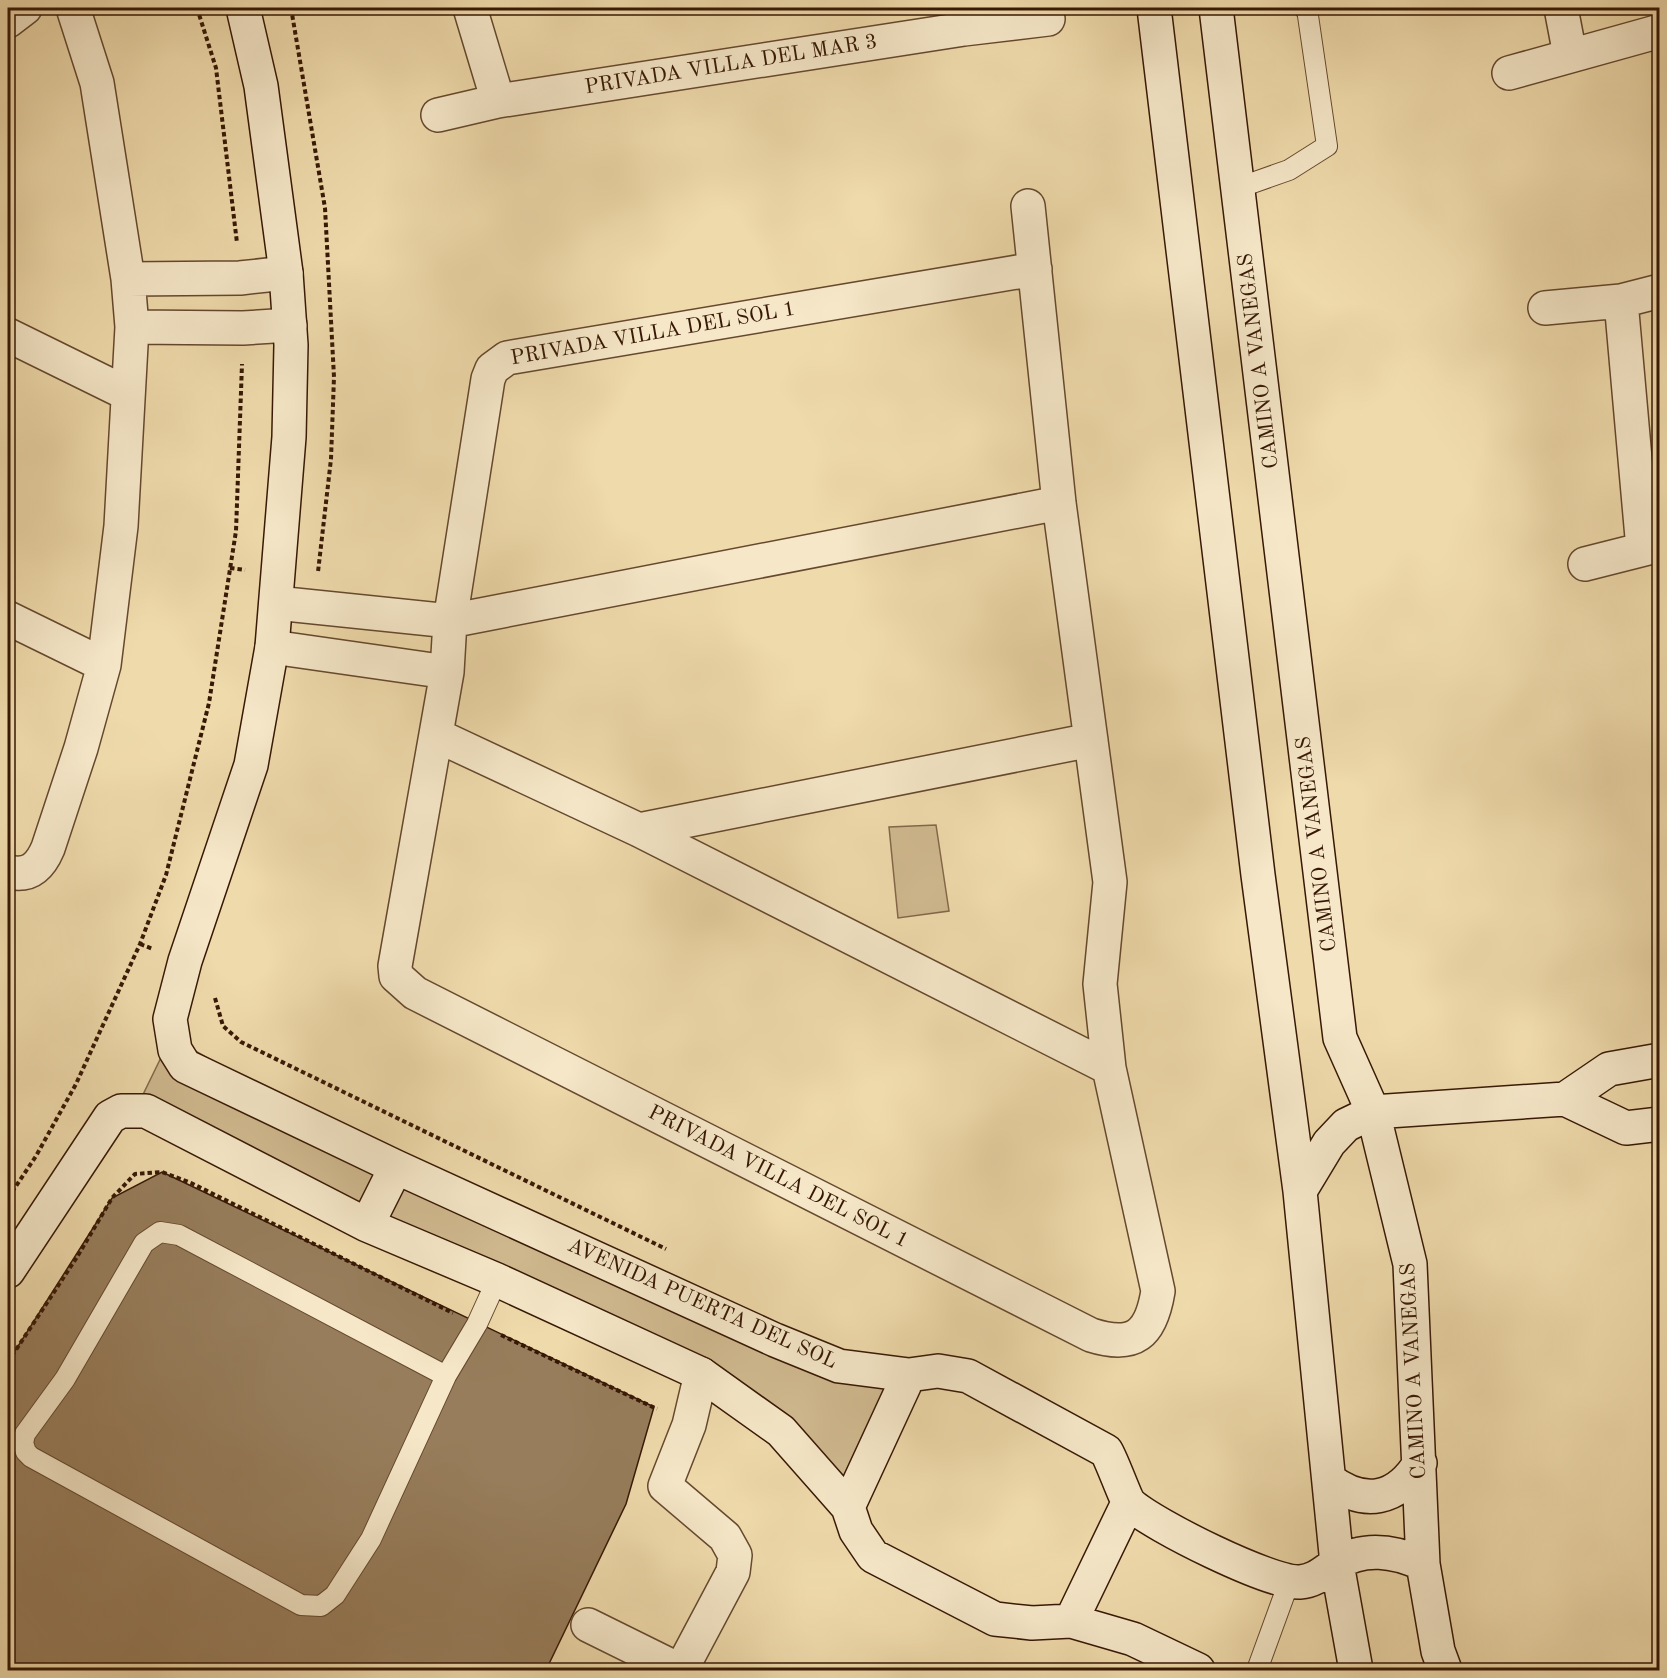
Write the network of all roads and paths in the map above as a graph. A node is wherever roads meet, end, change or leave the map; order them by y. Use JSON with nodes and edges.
{"nodes":[{"id":1,"x":24,"y":8,"type":"edge"},
{"id":2,"x":73,"y":8,"type":"edge"},
{"id":3,"x":197,"y":8,"type":"edge"},
{"id":4,"x":243,"y":8,"type":"edge"},
{"id":5,"x":291,"y":8,"type":"edge"},
{"id":6,"x":470,"y":8,"type":"edge"},
{"id":7,"x":1154,"y":8,"type":"edge"},
{"id":8,"x":1216,"y":8,"type":"edge"},
{"id":9,"x":1304,"y":8,"type":"edge"},
{"id":10,"x":1561,"y":8,"type":"edge"},
{"id":11,"x":963,"y":18,"type":"edge"},
{"id":12,"x":1048,"y":19,"type":"dead end"},
{"id":13,"x":8,"y":21,"type":"edge"},
{"id":14,"x":1659,"y":31,"type":"edge"},
{"id":15,"x":1570,"y":55,"type":"junction"},
{"id":16,"x":1509,"y":73,"type":"dead end"},
{"id":17,"x":498,"y":101,"type":"junction"},
{"id":18,"x":438,"y":115,"type":"dead end"},
{"id":19,"x":1238,"y":188,"type":"junction"},
{"id":20,"x":1028,"y":206,"type":"dead end"},
{"id":21,"x":1035,"y":269,"type":"junction"},
{"id":22,"x":286,"y":273,"type":"junction"},
{"id":23,"x":240,"y":278,"type":"junction"},
{"id":24,"x":128,"y":279,"type":"junction"},
{"id":25,"x":1659,"y":291,"type":"edge"},
{"id":26,"x":1622,"y":302,"type":"junction"},
{"id":27,"x":1545,"y":308,"type":"dead end"},
{"id":28,"x":290,"y":326,"type":"junction"},
{"id":29,"x":132,"y":327,"type":"junction"},
{"id":30,"x":243,"y":328,"type":"junction"},
{"id":31,"x":8,"y":335,"type":"edge"},
{"id":32,"x":128,"y":394,"type":"junction"},
{"id":33,"x":1059,"y":503,"type":"junction"},
{"id":34,"x":1651,"y":547,"type":"edge"},
{"id":35,"x":1585,"y":564,"type":"dead end"},
{"id":36,"x":276,"y":603,"type":"junction"},
{"id":37,"x":313,"y":605,"type":"junction"},
{"id":38,"x":8,"y":618,"type":"edge"},
{"id":39,"x":450,"y":621,"type":"junction"},
{"id":40,"x":272,"y":647,"type":"junction"},
{"id":41,"x":104,"y":665,"type":"junction"},
{"id":42,"x":447,"y":672,"type":"junction"},
{"id":43,"x":436,"y":735,"type":"junction"},
{"id":44,"x":1090,"y":740,"type":"junction"},
{"id":45,"x":639,"y":830,"type":"junction"},
{"id":46,"x":8,"y":872,"type":"edge"},
{"id":47,"x":216,"y":991,"type":"dead end"},
{"id":48,"x":1659,"y":1060,"type":"edge"},
{"id":49,"x":1109,"y":1068,"type":"junction"},
{"id":50,"x":1565,"y":1100,"type":"junction"},
{"id":51,"x":1373,"y":1112,"type":"junction"},
{"id":52,"x":1659,"y":1124,"type":"edge"},
{"id":53,"x":396,"y":1167,"type":"junction"},
{"id":54,"x":1300,"y":1191,"type":"junction"},
{"id":55,"x":8,"y":1198,"type":"edge"},
{"id":56,"x":367,"y":1225,"type":"junction"},
{"id":57,"x":672,"y":1251,"type":"dead end"},
{"id":58,"x":8,"y":1270,"type":"edge"},
{"id":59,"x":498,"y":1280,"type":"junction"},
{"id":60,"x":701,"y":1374,"type":"junction"},
{"id":61,"x":909,"y":1375,"type":"junction"},
{"id":62,"x":446,"y":1376,"type":"junction"},
{"id":63,"x":1420,"y":1462,"type":"junction"},
{"id":64,"x":1329,"y":1480,"type":"junction"},
{"id":65,"x":1128,"y":1503,"type":"junction"},
{"id":66,"x":848,"y":1507,"type":"junction"},
{"id":67,"x":1336,"y":1564,"type":"junction"},
{"id":68,"x":1423,"y":1564,"type":"junction"},
{"id":69,"x":1288,"y":1582,"type":"junction"},
{"id":70,"x":1071,"y":1621,"type":"junction"},
{"id":71,"x":588,"y":1625,"type":"dead end"},
{"id":72,"x":680,"y":1671,"type":"edge"},
{"id":73,"x":1198,"y":1671,"type":"edge"},
{"id":74,"x":1257,"y":1671,"type":"edge"},
{"id":75,"x":1356,"y":1671,"type":"edge"},
{"id":76,"x":1444,"y":1671,"type":"edge"}],
"edges":[{"from":1,"to":13,"type":"street"},
{"from":2,"to":24,"type":"street"},
{"from":3,"to":23,"type":"path"},
{"from":4,"to":22,"type":"street"},
{"from":5,"to":37,"type":"path"},
{"from":6,"to":17,"type":"street"},
{"from":7,"to":54,"type":"street"},
{"from":8,"to":19,"type":"street","name":"CAMINO A VANEGAS"},
{"from":9,"to":19,"type":"lane"},
{"from":10,"to":15,"type":"street"},
{"from":11,"to":12,"type":"street","name":"PRIVADA VILLA DEL MAR 3"},
{"from":11,"to":17,"type":"street","name":"PRIVADA VILLA DEL MAR 3"},
{"from":14,"to":15,"type":"street"},
{"from":15,"to":16,"type":"street"},
{"from":17,"to":18,"type":"street","name":"PRIVADA VILLA DEL MAR 3"},
{"from":19,"to":51,"type":"street","name":"CAMINO A VANEGAS"},
{"from":20,"to":21,"type":"street","name":"PRIVADA VILLA DEL SOL 1"},
{"from":21,"to":33,"type":"street","name":"PRIVADA VILLA DEL SOL 1"},
{"from":21,"to":39,"type":"street","name":"PRIVADA VILLA DEL SOL 1"},
{"from":22,"to":23,"type":"street"},
{"from":22,"to":28,"type":"street"},
{"from":23,"to":24,"type":"street"},
{"from":24,"to":29,"type":"street"},
{"from":25,"to":26,"type":"street"},
{"from":26,"to":27,"type":"street"},
{"from":26,"to":34,"type":"street"},
{"from":28,"to":30,"type":"street"},
{"from":28,"to":36,"type":"street"},
{"from":29,"to":30,"type":"street"},
{"from":29,"to":32,"type":"street"},
{"from":30,"to":55,"type":"path"},
{"from":31,"to":32,"type":"street"},
{"from":32,"to":41,"type":"street"},
{"from":33,"to":39,"type":"street"},
{"from":33,"to":44,"type":"street","name":"PRIVADA VILLA DEL SOL 1"},
{"from":34,"to":35,"type":"street"},
{"from":36,"to":37,"type":"street"},
{"from":36,"to":40,"type":"street"},
{"from":37,"to":39,"type":"street"},
{"from":38,"to":41,"type":"street"},
{"from":39,"to":42,"type":"street","name":"PRIVADA VILLA DEL SOL 1"},
{"from":40,"to":42,"type":"street"},
{"from":40,"to":53,"type":"street","name":"AVENIDA PUERTA DEL SOL"},
{"from":41,"to":46,"type":"street"},
{"from":42,"to":43,"type":"street","name":"PRIVADA VILLA DEL SOL 1"},
{"from":43,"to":45,"type":"street"},
{"from":43,"to":49,"type":"street","name":"PRIVADA VILLA DEL SOL 1"},
{"from":44,"to":45,"type":"street"},
{"from":44,"to":49,"type":"street","name":"PRIVADA VILLA DEL SOL 1"},
{"from":45,"to":49,"type":"street"},
{"from":47,"to":57,"type":"path"},
{"from":48,"to":50,"type":"street"},
{"from":50,"to":51,"type":"street"},
{"from":50,"to":52,"type":"street"},
{"from":51,"to":54,"type":"street"},
{"from":51,"to":63,"type":"street","name":"CAMINO A VANEGAS"},
{"from":53,"to":56,"type":"street"},
{"from":53,"to":61,"type":"street","name":"AVENIDA PUERTA DEL SOL"},
{"from":54,"to":64,"type":"street"},
{"from":56,"to":58,"type":"street"},
{"from":56,"to":59,"type":"street"},
{"from":59,"to":60,"type":"street"},
{"from":59,"to":62,"type":"lane"},
{"from":60,"to":66,"type":"street"},
{"from":60,"to":72,"type":"street"},
{"from":61,"to":65,"type":"street","name":"AVENIDA PUERTA DEL SOL"},
{"from":61,"to":66,"type":"street"},
{"from":62,"to":62,"type":"lane"},
{"from":63,"to":64,"type":"street"},
{"from":63,"to":68,"type":"street","name":"CAMINO A VANEGAS"},
{"from":64,"to":67,"type":"street"},
{"from":65,"to":69,"type":"street"},
{"from":65,"to":70,"type":"street"},
{"from":66,"to":70,"type":"street"},
{"from":67,"to":68,"type":"street"},
{"from":67,"to":69,"type":"street"},
{"from":67,"to":75,"type":"street"},
{"from":68,"to":76,"type":"street","name":"CAMINO A VANEGAS"},
{"from":69,"to":74,"type":"lane"},
{"from":70,"to":73,"type":"street"},
{"from":71,"to":72,"type":"street"}]}
